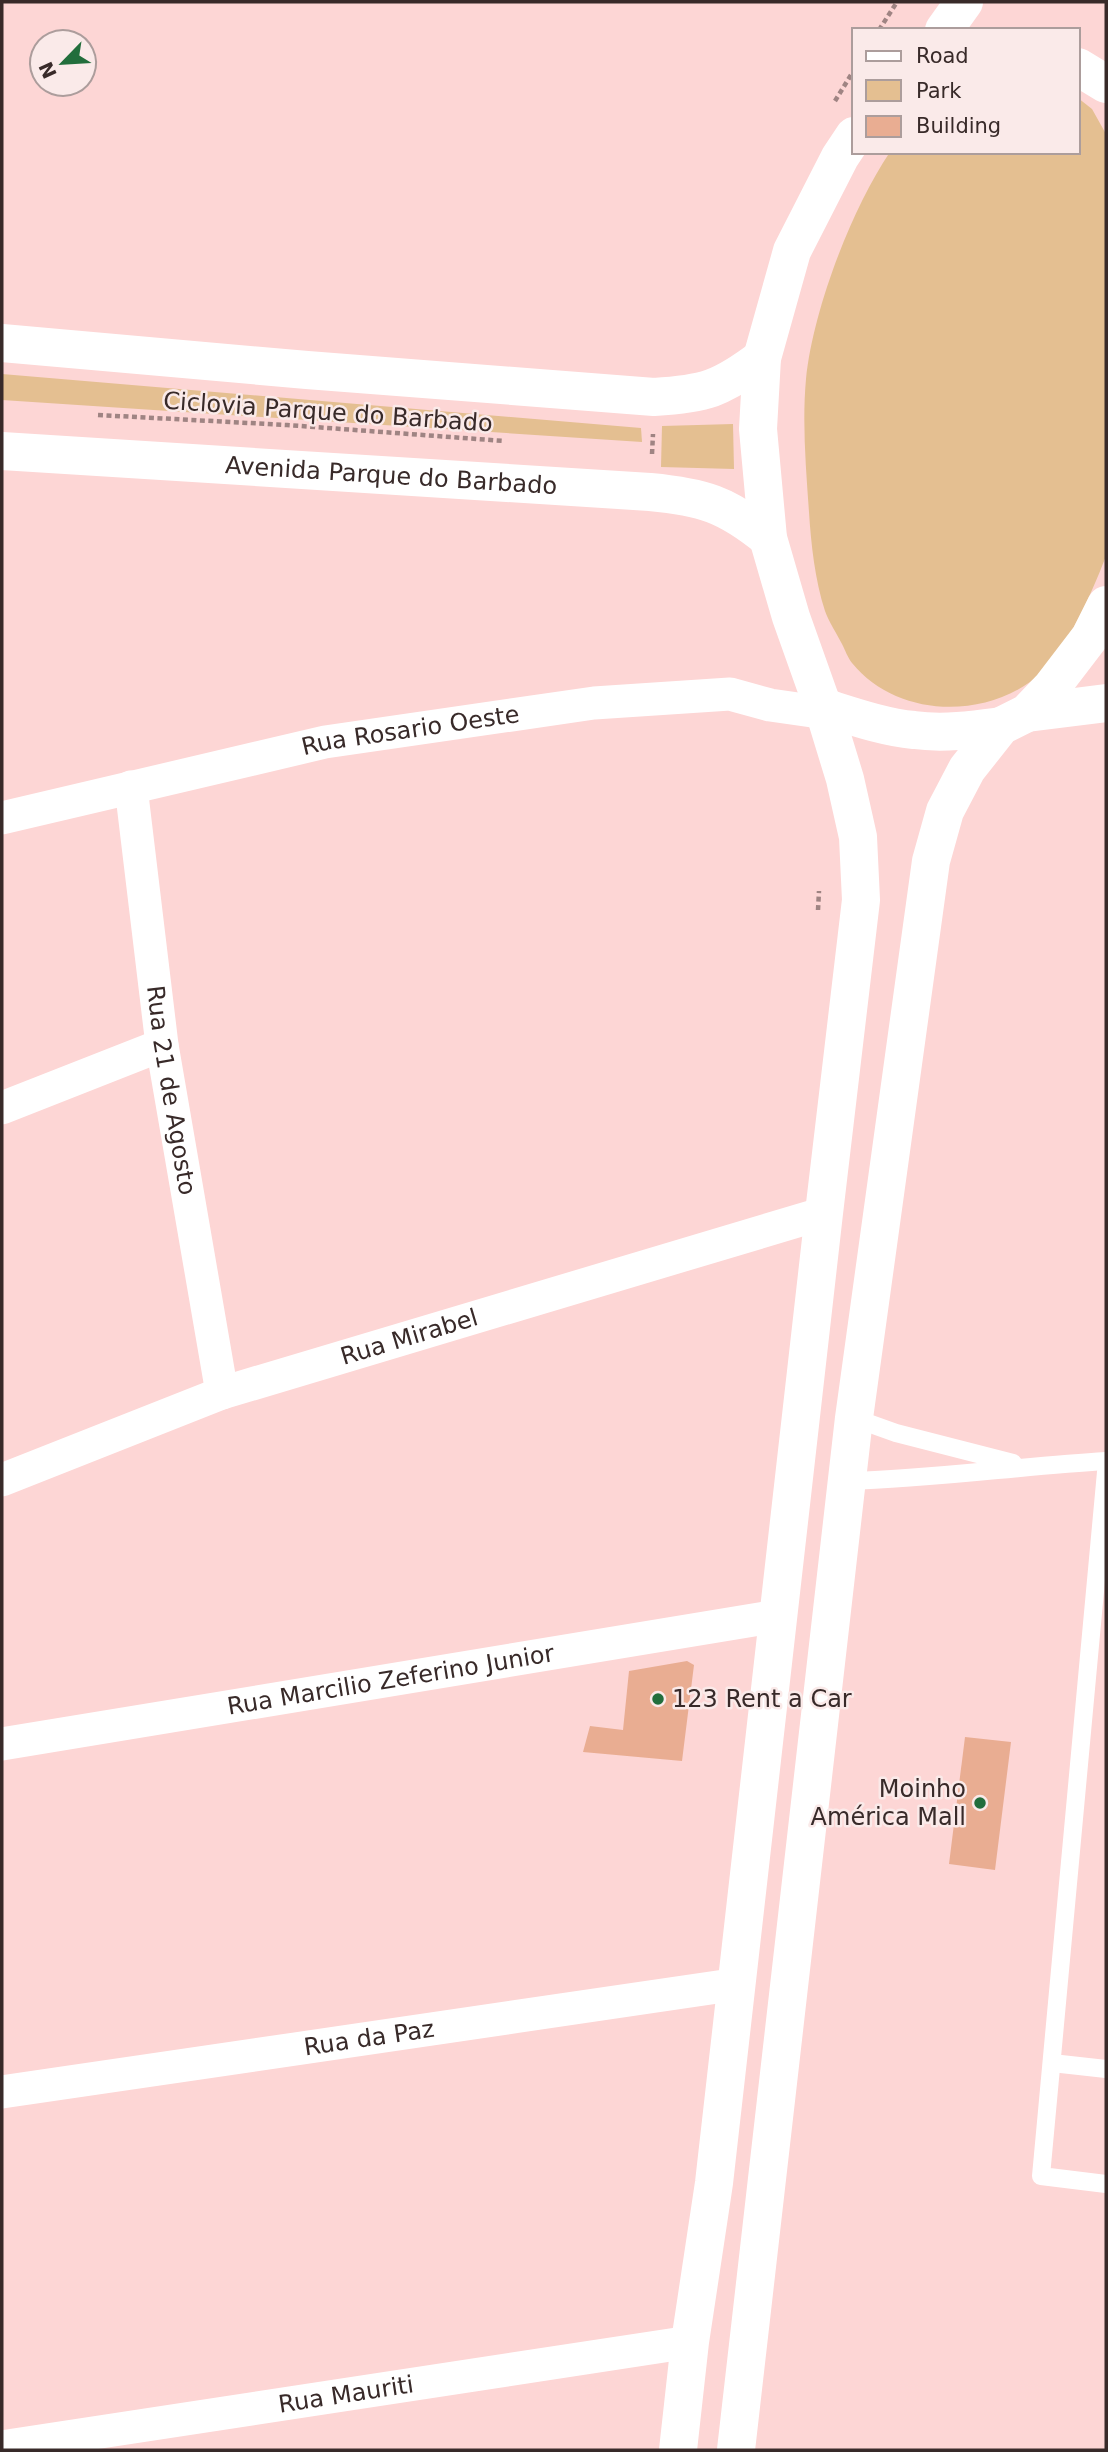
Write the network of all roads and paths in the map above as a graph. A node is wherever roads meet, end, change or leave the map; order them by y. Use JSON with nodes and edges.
{"nodes":[{"id":1,"x":897,"y":2,"type":"edge"},
{"id":2,"x":964,"y":2,"type":"edge"},
{"id":3,"x":880,"y":28,"type":"edge"},
{"id":4,"x":945,"y":28,"type":"edge"},
{"id":5,"x":1080,"y":68,"type":"edge"},
{"id":6,"x":1106,"y":84,"type":"edge"},
{"id":7,"x":852,"y":139,"type":"edge"},
{"id":8,"x":2,"y":343,"type":"edge"},
{"id":9,"x":762,"y":358,"type":"junction"},
{"id":10,"x":654,"y":397,"type":"junction"},
{"id":11,"x":97,"y":415,"type":"dead end"},
{"id":12,"x":517,"y":441,"type":"dead end"},
{"id":13,"x":639,"y":450,"type":"dead end"},
{"id":14,"x":2,"y":451,"type":"edge"},
{"id":15,"x":652,"y":451,"type":"junction"},
{"id":16,"x":650,"y":492,"type":"junction"},
{"id":17,"x":768,"y":538,"type":"junction"},
{"id":18,"x":1106,"y":605,"type":"edge"},
{"id":19,"x":1106,"y":703,"type":"edge"},
{"id":20,"x":823,"y":707,"type":"junction"},
{"id":21,"x":1014,"y":720,"type":"junction"},
{"id":22,"x":131,"y":787,"type":"junction"},
{"id":23,"x":2,"y":818,"type":"edge"},
{"id":24,"x":819,"y":888,"type":"dead end"},
{"id":25,"x":817,"y":915,"type":"dead end"},
{"id":26,"x":162,"y":1045,"type":"junction"},
{"id":27,"x":2,"y":1108,"type":"edge"},
{"id":28,"x":824,"y":1213,"type":"junction"},
{"id":29,"x":222,"y":1393,"type":"junction"},
{"id":30,"x":854,"y":1418,"type":"junction"},
{"id":31,"x":1106,"y":1461,"type":"edge"},
{"id":32,"x":1023,"y":1466,"type":"junction"},
{"id":33,"x":1106,"y":1472,"type":"edge"},
{"id":34,"x":2,"y":1480,"type":"edge"},
{"id":35,"x":846,"y":1481,"type":"junction"},
{"id":36,"x":778,"y":1616,"type":"junction"},
{"id":37,"x":2,"y":1744,"type":"edge"},
{"id":38,"x":738,"y":1984,"type":"junction"},
{"id":39,"x":1052,"y":2063,"type":"junction"},
{"id":40,"x":1106,"y":2069,"type":"edge"},
{"id":41,"x":2,"y":2092,"type":"edge"},
{"id":42,"x":1106,"y":2184,"type":"edge"},
{"id":43,"x":690,"y":2342,"type":"junction"},
{"id":44,"x":2,"y":2447,"type":"edge"},
{"id":45,"x":678,"y":2450,"type":"edge"},
{"id":46,"x":736,"y":2450,"type":"edge"}],
"edges":[{"from":1,"to":3,"type":"path"},
{"from":2,"to":4,"type":"main road"},
{"from":5,"to":6,"type":"main road"},
{"from":7,"to":9,"type":"main road"},
{"from":8,"to":10,"type":"main road"},
{"from":9,"to":10,"type":"main road"},
{"from":9,"to":17,"type":"main road"},
{"from":10,"to":15,"type":"path"},
{"from":11,"to":12,"type":"path","name":"Ciclovia Parque do Barbado"},
{"from":13,"to":15,"type":"path"},
{"from":14,"to":16,"type":"main road","name":"Avenida Parque do Barbado"},
{"from":15,"to":16,"type":"path"},
{"from":16,"to":17,"type":"main road","name":"Avenida Parque do Barbado"},
{"from":17,"to":20,"type":"main road"},
{"from":18,"to":21,"type":"main road"},
{"from":19,"to":21,"type":"main road"},
{"from":20,"to":21,"type":"main road"},
{"from":20,"to":22,"type":"street","name":"Rua Rosario Oeste"},
{"from":20,"to":28,"type":"main road"},
{"from":21,"to":30,"type":"main road"},
{"from":22,"to":23,"type":"street","name":"Rua Rosario Oeste"},
{"from":22,"to":26,"type":"street","name":"Rua 21 de Agosto"},
{"from":24,"to":25,"type":"path"},
{"from":26,"to":27,"type":"street"},
{"from":26,"to":29,"type":"street","name":"Rua 21 de Agosto"},
{"from":28,"to":29,"type":"street","name":"Rua Mirabel"},
{"from":28,"to":36,"type":"main road"},
{"from":29,"to":34,"type":"street","name":"Rua Mirabel"},
{"from":30,"to":32,"type":"lane"},
{"from":30,"to":35,"type":"main road"},
{"from":31,"to":32,"type":"lane"},
{"from":32,"to":35,"type":"lane"},
{"from":33,"to":39,"type":"lane"},
{"from":35,"to":46,"type":"main road"},
{"from":36,"to":37,"type":"street","name":"Rua Marcilio Zeferino Junior"},
{"from":36,"to":38,"type":"main road"},
{"from":38,"to":41,"type":"street","name":"Rua da Paz"},
{"from":38,"to":43,"type":"main road"},
{"from":39,"to":40,"type":"lane"},
{"from":39,"to":42,"type":"lane"},
{"from":43,"to":44,"type":"street","name":"Rua Mauriti"},
{"from":43,"to":45,"type":"main road"}]}
